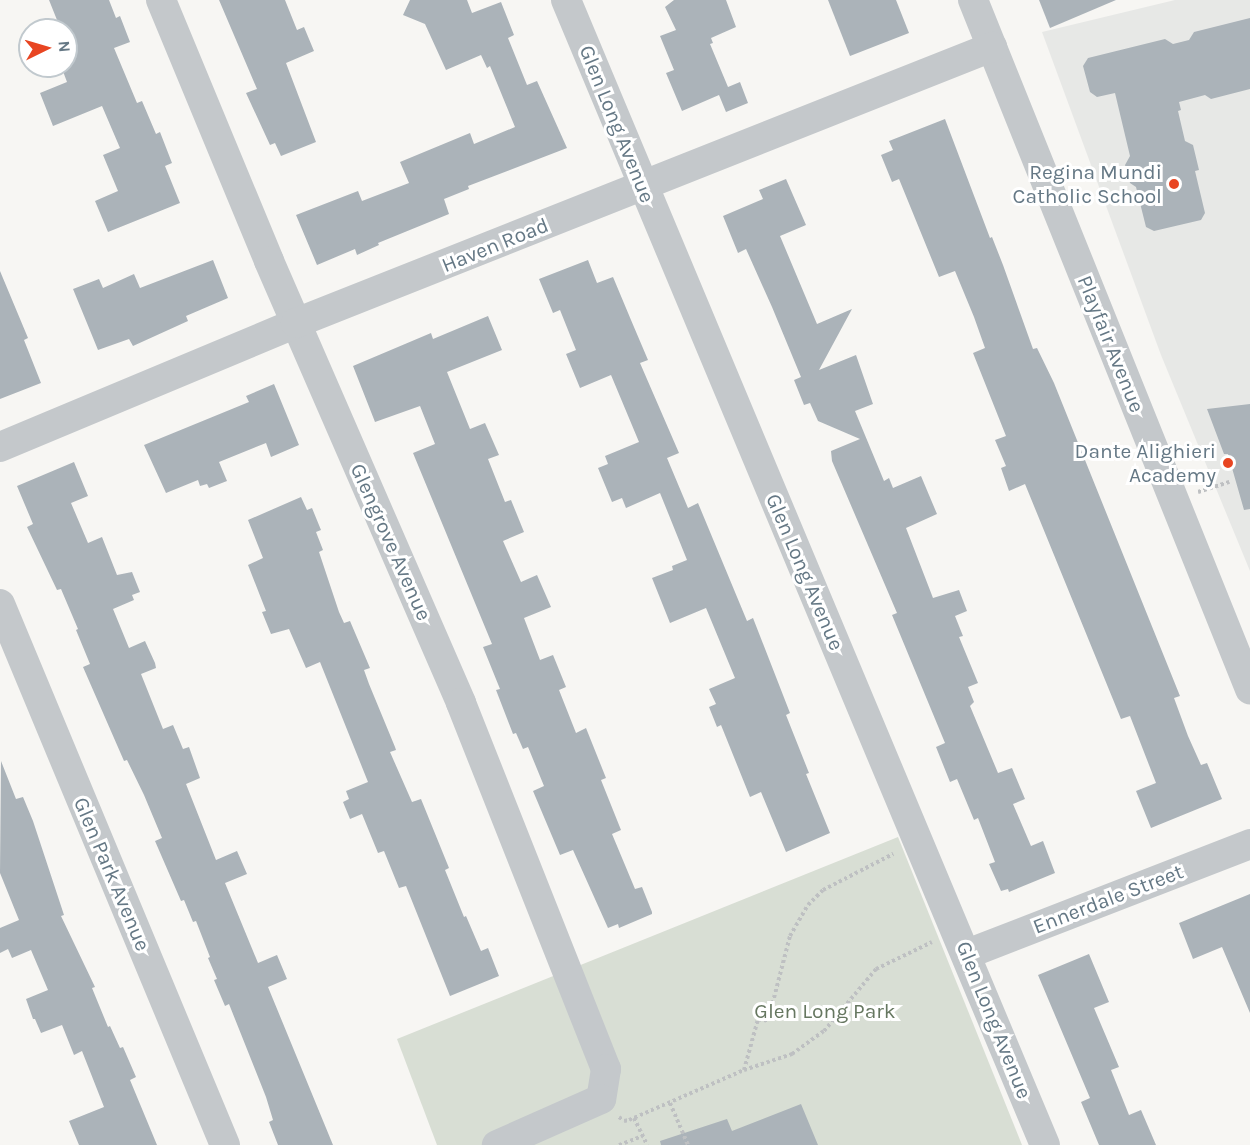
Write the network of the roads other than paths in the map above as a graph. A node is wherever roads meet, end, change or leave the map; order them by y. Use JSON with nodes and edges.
{"nodes":[{"id":1,"x":161,"y":0,"type":"edge"},
{"id":2,"x":566,"y":0,"type":"edge"},
{"id":3,"x":973,"y":0,"type":"edge"},
{"id":4,"x":992,"y":47,"type":"junction"},
{"id":5,"x":642,"y":187,"type":"junction"},
{"id":6,"x":296,"y":323,"type":"junction"},
{"id":7,"x":0,"y":447,"type":"edge"},
{"id":8,"x":0,"y":603,"type":"edge"},
{"id":9,"x":1250,"y":689,"type":"edge"},
{"id":10,"x":1250,"y":844,"type":"edge"},
{"id":11,"x":962,"y":942,"type":"junction"},
{"id":12,"x":225,"y":1145,"type":"edge"},
{"id":13,"x":497,"y":1145,"type":"edge"},
{"id":14,"x":1045,"y":1145,"type":"edge"}],
"edges":[{"from":1,"to":6,"type":"street","name":"Glengrove Avenue"},
{"from":2,"to":5,"type":"street","name":"Glen Long Avenue"},
{"from":3,"to":4,"type":"street","name":"Playfair Avenue"},
{"from":4,"to":5,"type":"street","name":"Haven Road"},
{"from":4,"to":9,"type":"street","name":"Playfair Avenue"},
{"from":5,"to":6,"type":"street","name":"Haven Road"},
{"from":5,"to":11,"type":"street","name":"Glen Long Avenue"},
{"from":6,"to":7,"type":"street","name":"Haven Road"},
{"from":6,"to":13,"type":"street","name":"Glengrove Avenue"},
{"from":8,"to":12,"type":"street","name":"Glen Park Avenue"},
{"from":10,"to":11,"type":"street","name":"Ennerdale Street"},
{"from":11,"to":14,"type":"street","name":"Glen Long Avenue"}]}
